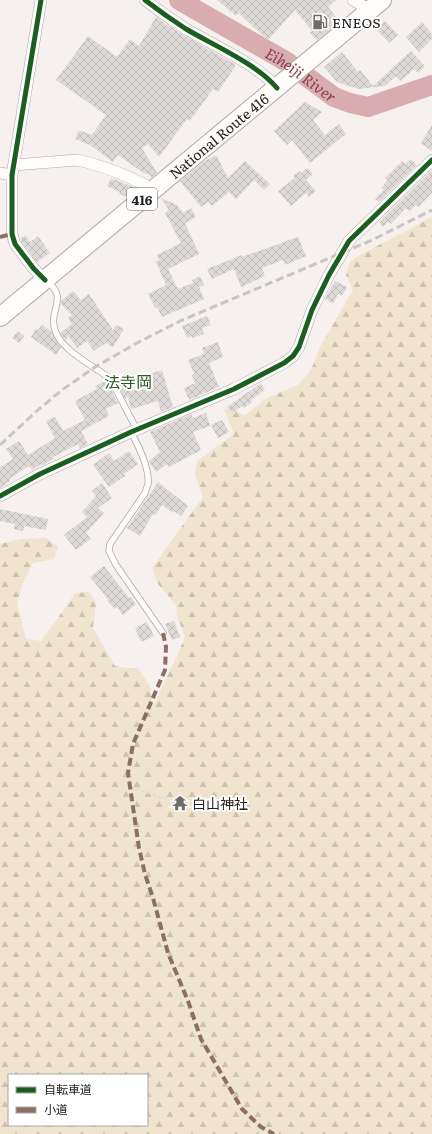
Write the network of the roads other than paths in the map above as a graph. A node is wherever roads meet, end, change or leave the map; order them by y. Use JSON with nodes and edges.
{"nodes":[{"id":1,"x":41,"y":0,"type":"edge"},
{"id":2,"x":145,"y":0,"type":"edge"},
{"id":3,"x":353,"y":0,"type":"edge"},
{"id":4,"x":376,"y":5,"type":"edge"},
{"id":5,"x":281,"y":84,"type":"junction"},
{"id":6,"x":432,"y":160,"type":"edge"},
{"id":7,"x":13,"y":170,"type":"junction"},
{"id":8,"x":0,"y":173,"type":"edge"},
{"id":9,"x":154,"y":190,"type":"junction"},
{"id":10,"x":46,"y":280,"type":"junction"},
{"id":11,"x":0,"y":317,"type":"edge"},
{"id":12,"x":134,"y":431,"type":"junction"},
{"id":13,"x":0,"y":496,"type":"edge"},
{"id":14,"x":163,"y":633,"type":"dead end"}],
"edges":[{"from":1,"to":7,"type":"street"},
{"from":2,"to":5,"type":"street"},
{"from":3,"to":4,"type":"street"},
{"from":4,"to":5,"type":"highway","name":"National Route 416","number":"416"},
{"from":5,"to":9,"type":"highway","name":"National Route 416","number":"416"},
{"from":6,"to":12,"type":"street"},
{"from":7,"to":8,"type":"street"},
{"from":7,"to":9,"type":"street"},
{"from":7,"to":10,"type":"street"},
{"from":9,"to":10,"type":"highway","name":"National Route 416","number":"416"},
{"from":10,"to":11,"type":"highway","name":"National Route 416","number":"416"},
{"from":10,"to":12,"type":"lane"},
{"from":12,"to":13,"type":"street"},
{"from":12,"to":14,"type":"lane"}]}
